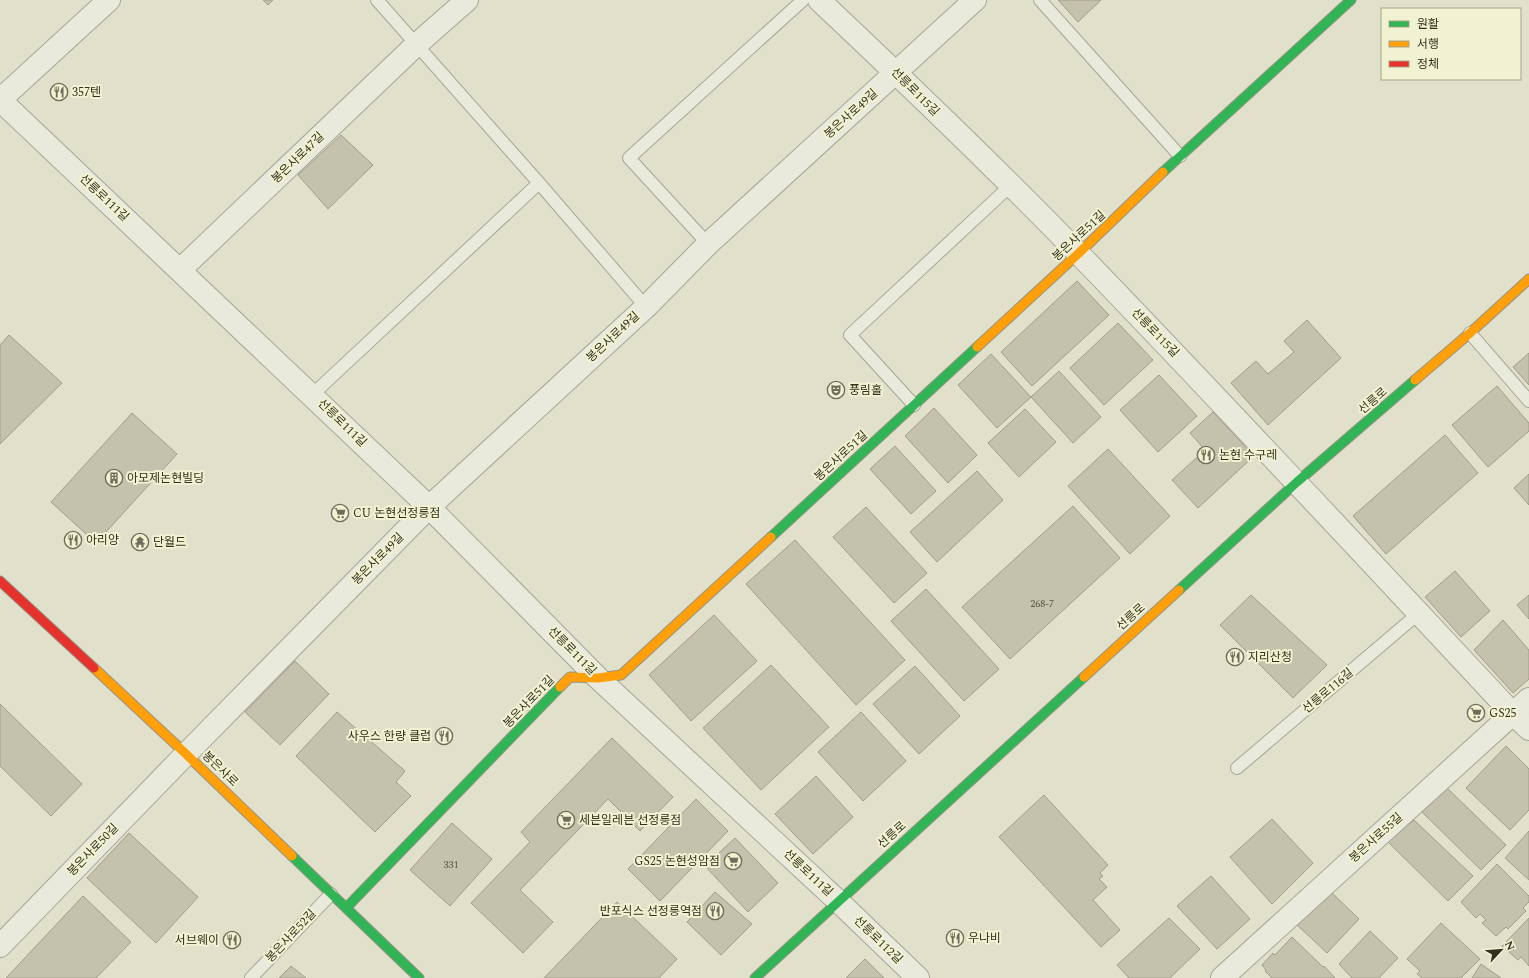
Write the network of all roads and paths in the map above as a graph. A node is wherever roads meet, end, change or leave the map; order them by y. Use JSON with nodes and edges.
{"nodes":[{"id":1,"x":109,"y":0,"type":"edge"},
{"id":2,"x":377,"y":0,"type":"edge"},
{"id":3,"x":467,"y":0,"type":"edge"},
{"id":4,"x":803,"y":0,"type":"edge"},
{"id":5,"x":819,"y":0,"type":"edge"},
{"id":6,"x":975,"y":0,"type":"edge"},
{"id":7,"x":1040,"y":0,"type":"edge"},
{"id":8,"x":1351,"y":0,"type":"edge"},
{"id":9,"x":416,"y":45,"type":"junction"},
{"id":10,"x":896,"y":73,"type":"junction"},
{"id":11,"x":0,"y":100,"type":"edge"},
{"id":12,"x":1180,"y":156,"type":"junction"},
{"id":13,"x":539,"y":183,"type":"junction"},
{"id":14,"x":1010,"y":186,"type":"junction"},
{"id":15,"x":708,"y":244,"type":"junction"},
{"id":16,"x":1079,"y":253,"type":"junction"},
{"id":17,"x":180,"y":270,"type":"junction"},
{"id":18,"x":1529,"y":279,"type":"edge"},
{"id":19,"x":646,"y":307,"type":"junction"},
{"id":20,"x":1470,"y":333,"type":"junction"},
{"id":21,"x":312,"y":395,"type":"junction"},
{"id":22,"x":1529,"y":401,"type":"edge"},
{"id":23,"x":914,"y":405,"type":"junction"},
{"id":24,"x":1297,"y":482,"type":"junction"},
{"id":25,"x":429,"y":507,"type":"junction"},
{"id":26,"x":0,"y":581,"type":"edge"},
{"id":27,"x":1419,"y":613,"type":"junction"},
{"id":28,"x":598,"y":678,"type":"junction"},
{"id":29,"x":1529,"y":699,"type":"edge"},
{"id":30,"x":1512,"y":713,"type":"junction"},
{"id":31,"x":1529,"y":729,"type":"edge"},
{"id":32,"x":186,"y":754,"type":"junction"},
{"id":33,"x":1237,"y":768,"type":"dead end"},
{"id":34,"x":331,"y":894,"type":"junction"},
{"id":35,"x":838,"y":901,"type":"junction"},
{"id":36,"x":346,"y":908,"type":"junction"},
{"id":37,"x":0,"y":946,"type":"edge"},
{"id":38,"x":251,"y":978,"type":"edge"},
{"id":39,"x":419,"y":978,"type":"edge"},
{"id":40,"x":755,"y":978,"type":"edge"},
{"id":41,"x":918,"y":978,"type":"edge"},
{"id":42,"x":1222,"y":978,"type":"edge"}],
"edges":[{"from":1,"to":11,"type":"street","name":"선릉로111길"},
{"from":2,"to":9,"type":"lane"},
{"from":3,"to":9,"type":"street","name":"봉은사로47길"},
{"from":4,"to":15,"type":"lane"},
{"from":5,"to":10,"type":"street","name":"선릉로115길"},
{"from":6,"to":10,"type":"street","name":"봉은사로49길"},
{"from":7,"to":12,"type":"lane"},
{"from":8,"to":12,"type":"main road","name":"봉은사로51길"},
{"from":9,"to":13,"type":"lane","name":"봉은사로49길"},
{"from":9,"to":17,"type":"street","name":"봉은사로47길"},
{"from":10,"to":14,"type":"street","name":"선릉로115길"},
{"from":10,"to":15,"type":"street","name":"봉은사로49길"},
{"from":11,"to":17,"type":"street","name":"선릉로111길"},
{"from":12,"to":16,"type":"main road","name":"봉은사로51길"},
{"from":13,"to":19,"type":"lane","name":"봉은사로49길"},
{"from":13,"to":21,"type":"lane","name":"선릉로111길"},
{"from":14,"to":16,"type":"street","name":"선릉로115길"},
{"from":14,"to":23,"type":"lane"},
{"from":15,"to":19,"type":"street","name":"봉은사로49길"},
{"from":16,"to":23,"type":"main road","name":"봉은사로51길"},
{"from":16,"to":24,"type":"street","name":"선릉로115길"},
{"from":17,"to":21,"type":"street","name":"선릉로111길"},
{"from":18,"to":20,"type":"main road","name":"선릉로"},
{"from":19,"to":25,"type":"street","name":"봉은사로49길"},
{"from":20,"to":22,"type":"lane"},
{"from":20,"to":24,"type":"main road","name":"선릉로"},
{"from":21,"to":25,"type":"street","name":"선릉로111길"},
{"from":23,"to":28,"type":"main road","name":"봉은사로51길"},
{"from":24,"to":27,"type":"street"},
{"from":24,"to":35,"type":"main road","name":"선릉로"},
{"from":25,"to":28,"type":"street","name":"선릉로111길"},
{"from":25,"to":32,"type":"street","name":"봉은사로49길"},
{"from":26,"to":32,"type":"main road","name":"봉은사로"},
{"from":27,"to":30,"type":"street"},
{"from":27,"to":33,"type":"lane","name":"선릉로116길"},
{"from":28,"to":35,"type":"street","name":"선릉로111길"},
{"from":28,"to":36,"type":"main road","name":"봉은사로51길"},
{"from":29,"to":30,"type":"street","name":"봉은사로55길"},
{"from":30,"to":31,"type":"street"},
{"from":30,"to":42,"type":"street","name":"봉은사로55길"},
{"from":32,"to":34,"type":"main road","name":"봉은사로"},
{"from":32,"to":37,"type":"street","name":"봉은사로50길"},
{"from":34,"to":36,"type":"main road","name":"봉은사로"},
{"from":34,"to":38,"type":"lane","name":"봉은사로52길"},
{"from":35,"to":40,"type":"main road","name":"선릉로"},
{"from":35,"to":41,"type":"street","name":"선릉로112길"},
{"from":36,"to":39,"type":"main road","name":"봉은사로"}]}
